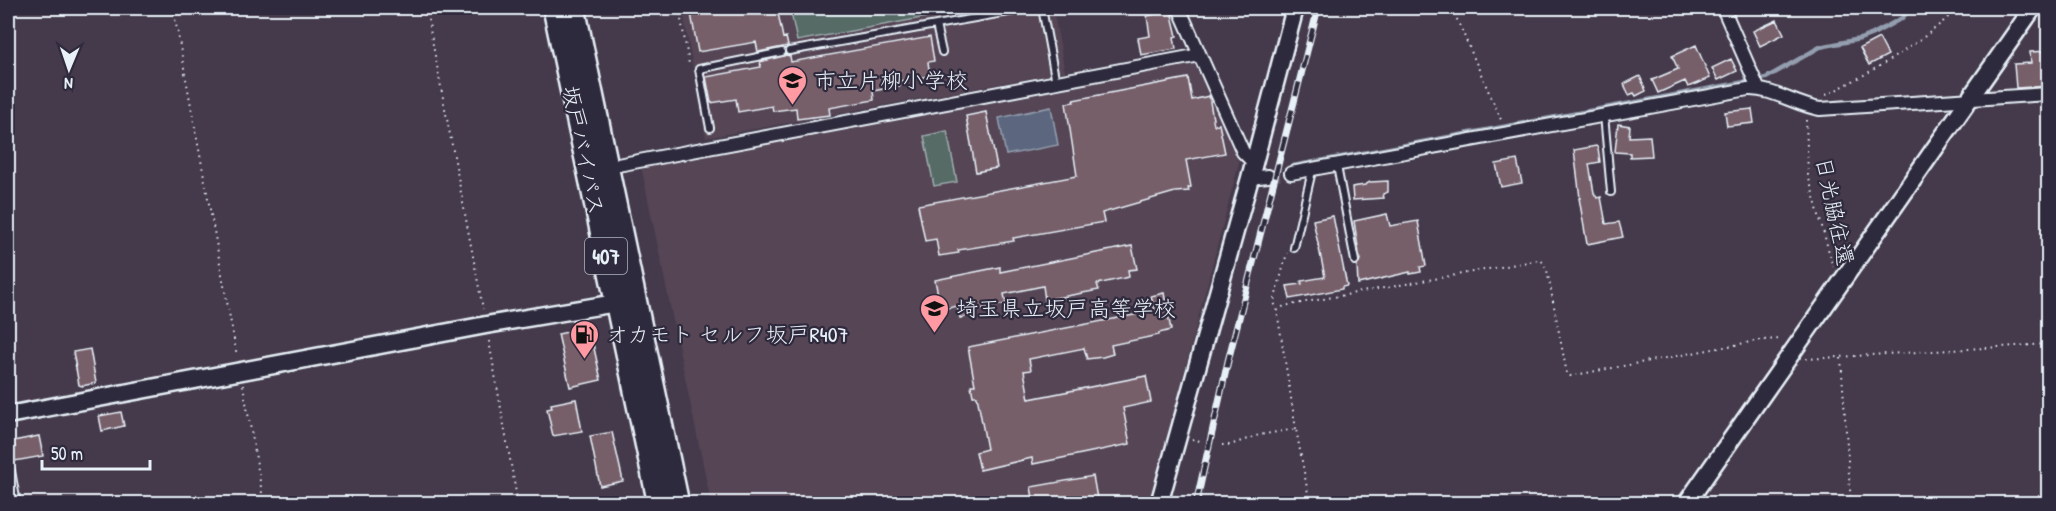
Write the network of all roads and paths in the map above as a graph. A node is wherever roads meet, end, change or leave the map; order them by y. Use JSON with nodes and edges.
{"nodes":[{"id":1,"x":173,"y":8,"type":"edge"},
{"id":2,"x":426,"y":8,"type":"edge"},
{"id":3,"x":554,"y":8,"type":"edge"},
{"id":4,"x":574,"y":8,"type":"edge"},
{"id":5,"x":1032,"y":8,"type":"edge"},
{"id":6,"x":1041,"y":8,"type":"edge"},
{"id":7,"x":1179,"y":8,"type":"edge"},
{"id":8,"x":1295,"y":8,"type":"edge"},
{"id":9,"x":1452,"y":8,"type":"edge"},
{"id":10,"x":1723,"y":8,"type":"edge"},
{"id":11,"x":1958,"y":8,"type":"edge"},
{"id":12,"x":2033,"y":8,"type":"edge"},
{"id":13,"x":936,"y":25,"type":"junction"},
{"id":14,"x":942,"y":52,"type":"dead end"},
{"id":15,"x":1200,"y":55,"type":"junction"},
{"id":16,"x":1056,"y":84,"type":"junction"},
{"id":17,"x":1758,"y":88,"type":"junction"},
{"id":18,"x":2049,"y":94,"type":"edge"},
{"id":19,"x":1970,"y":99,"type":"junction"},
{"id":20,"x":1808,"y":107,"type":"junction"},
{"id":21,"x":1604,"y":115,"type":"junction"},
{"id":22,"x":710,"y":128,"type":"dead end"},
{"id":23,"x":1507,"y":133,"type":"junction"},
{"id":24,"x":1337,"y":166,"type":"junction"},
{"id":25,"x":607,"y":167,"type":"junction"},
{"id":26,"x":1252,"y":171,"type":"junction"},
{"id":27,"x":1312,"y":171,"type":"junction"},
{"id":28,"x":1291,"y":173,"type":"tunnel mouth"},
{"id":29,"x":1268,"y":176,"type":"tunnel mouth"},
{"id":30,"x":1611,"y":192,"type":"dead end"},
{"id":31,"x":1294,"y":248,"type":"joint"},
{"id":32,"x":1354,"y":261,"type":"dead end"},
{"id":33,"x":1836,"y":288,"type":"junction"},
{"id":34,"x":616,"y":303,"type":"junction"},
{"id":35,"x":1277,"y":311,"type":"junction"},
{"id":36,"x":486,"y":325,"type":"junction"},
{"id":37,"x":1799,"y":341,"type":"junction"},
{"id":38,"x":2049,"y":344,"type":"edge"},
{"id":39,"x":1841,"y":358,"type":"junction"},
{"id":40,"x":1785,"y":360,"type":"junction"},
{"id":41,"x":240,"y":372,"type":"junction"},
{"id":42,"x":8,"y":415,"type":"edge"},
{"id":43,"x":1296,"y":429,"type":"junction"},
{"id":44,"x":1222,"y":445,"type":"dead end"},
{"id":45,"x":8,"y":471,"type":"edge"},
{"id":46,"x":14,"y":504,"type":"edge"},
{"id":47,"x":264,"y":504,"type":"edge"},
{"id":48,"x":518,"y":504,"type":"edge"},
{"id":49,"x":659,"y":504,"type":"edge"},
{"id":50,"x":678,"y":504,"type":"edge"},
{"id":51,"x":1159,"y":504,"type":"edge"},
{"id":52,"x":1310,"y":504,"type":"edge"},
{"id":53,"x":1686,"y":504,"type":"edge"},
{"id":54,"x":1851,"y":504,"type":"edge"}],
"edges":[{"from":1,"to":41,"type":"path"},
{"from":2,"to":36,"type":"path"},
{"from":3,"to":34,"type":"highway","name":"坂戸バイパス","number":"407"},
{"from":4,"to":25,"type":"highway","name":"坂戸バイパス","number":"407"},
{"from":5,"to":13,"type":"lane"},
{"from":6,"to":16,"type":"lane"},
{"from":7,"to":15,"type":"street"},
{"from":8,"to":26,"type":"street"},
{"from":9,"to":23,"type":"path"},
{"from":10,"to":17,"type":"street"},
{"from":11,"to":20,"type":"path"},
{"from":12,"to":19,"type":"street"},
{"from":13,"to":14,"type":"lane"},
{"from":13,"to":22,"type":"lane"},
{"from":15,"to":16,"type":"street"},
{"from":15,"to":26,"type":"street"},
{"from":16,"to":25,"type":"street"},
{"from":17,"to":20,"type":"street"},
{"from":17,"to":21,"type":"street"},
{"from":18,"to":19,"type":"street"},
{"from":19,"to":20,"type":"street"},
{"from":19,"to":33,"type":"street"},
{"from":20,"to":33,"type":"path","name":"日光脇往還"},
{"from":21,"to":23,"type":"street"},
{"from":21,"to":30,"type":"lane"},
{"from":23,"to":24,"type":"street"},
{"from":24,"to":27,"type":"street"},
{"from":24,"to":32,"type":"lane"},
{"from":25,"to":50,"type":"highway","name":"坂戸バイパス","number":"407"},
{"from":26,"to":29,"type":"street"},
{"from":26,"to":51,"type":"street"},
{"from":27,"to":28,"type":"street"},
{"from":27,"to":31,"type":"lane"},
{"from":31,"to":35,"type":"path"},
{"from":33,"to":37,"type":"street"},
{"from":34,"to":36,"type":"street"},
{"from":34,"to":49,"type":"highway","name":"坂戸バイパス","number":"407"},
{"from":35,"to":37,"type":"path"},
{"from":35,"to":43,"type":"path"},
{"from":36,"to":41,"type":"street"},
{"from":36,"to":48,"type":"path"},
{"from":37,"to":40,"type":"street"},
{"from":38,"to":39,"type":"path"},
{"from":39,"to":40,"type":"path"},
{"from":39,"to":54,"type":"path"},
{"from":40,"to":53,"type":"street"},
{"from":41,"to":42,"type":"street"},
{"from":41,"to":47,"type":"path"},
{"from":43,"to":44,"type":"path"},
{"from":43,"to":52,"type":"path"},
{"from":45,"to":46,"type":"street"}]}
